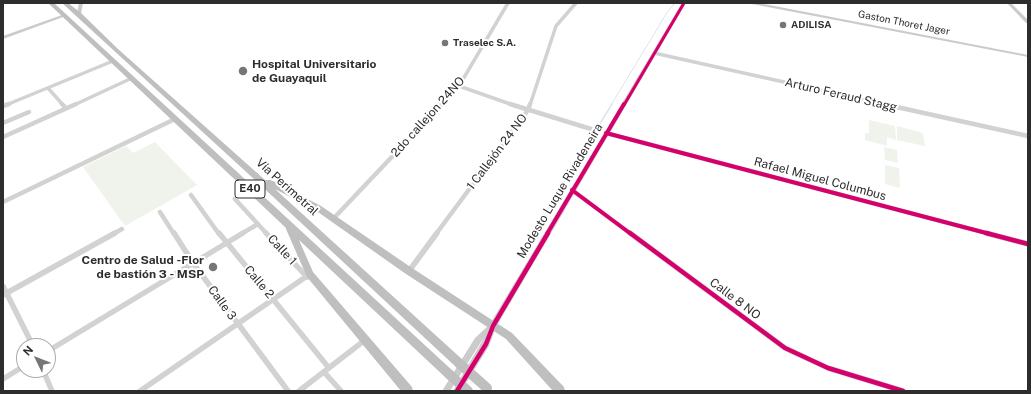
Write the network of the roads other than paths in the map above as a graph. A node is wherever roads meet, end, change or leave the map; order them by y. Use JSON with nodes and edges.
{"nodes":[{"id":1,"x":51,"y":3,"type":"edge"},
{"id":2,"x":65,"y":3,"type":"edge"},
{"id":3,"x":81,"y":3,"type":"edge"},
{"id":4,"x":508,"y":3,"type":"edge"},
{"id":5,"x":576,"y":3,"type":"edge"},
{"id":6,"x":684,"y":3,"type":"edge"},
{"id":7,"x":752,"y":3,"type":"edge"},
{"id":8,"x":766,"y":3,"type":"edge"},
{"id":9,"x":1009,"y":3,"type":"edge"},
{"id":10,"x":1015,"y":3,"type":"edge"},
{"id":11,"x":79,"y":14,"type":"junction"},
{"id":12,"x":64,"y":16,"type":"junction"},
{"id":13,"x":1028,"y":17,"type":"edge"},
{"id":14,"x":1028,"y":22,"type":"edge"},
{"id":15,"x":3,"y":38,"type":"edge"},
{"id":16,"x":654,"y":53,"type":"junction"},
{"id":17,"x":1028,"y":55,"type":"edge"},
{"id":18,"x":113,"y":60,"type":"junction"},
{"id":19,"x":132,"y":78,"type":"junction"},
{"id":20,"x":459,"y":86,"type":"junction"},
{"id":21,"x":48,"y":88,"type":"junction"},
{"id":22,"x":3,"y":106,"type":"edge"},
{"id":23,"x":66,"y":108,"type":"junction"},
{"id":24,"x":528,"y":110,"type":"junction"},
{"id":25,"x":29,"y":112,"type":"dead end"},
{"id":26,"x":175,"y":119,"type":"junction"},
{"id":27,"x":3,"y":124,"type":"edge"},
{"id":28,"x":590,"y":129,"type":"dead end"},
{"id":29,"x":606,"y":133,"type":"junction"},
{"id":30,"x":3,"y":136,"type":"edge"},
{"id":31,"x":1028,"y":136,"type":"edge"},
{"id":32,"x":258,"y":178,"type":"junction"},
{"id":33,"x":572,"y":190,"type":"junction"},
{"id":34,"x":191,"y":195,"type":"dead end"},
{"id":35,"x":235,"y":199,"type":"dead end"},
{"id":36,"x":3,"y":202,"type":"edge"},
{"id":37,"x":160,"y":212,"type":"dead end"},
{"id":38,"x":333,"y":219,"type":"junction"},
{"id":39,"x":258,"y":224,"type":"junction"},
{"id":40,"x":288,"y":224,"type":"junction"},
{"id":41,"x":122,"y":229,"type":"dead end"},
{"id":42,"x":226,"y":243,"type":"junction"},
{"id":43,"x":1028,"y":244,"type":"edge"},
{"id":44,"x":193,"y":262,"type":"junction"},
{"id":45,"x":409,"y":271,"type":"junction"},
{"id":46,"x":309,"y":275,"type":"junction"},
{"id":47,"x":3,"y":286,"type":"edge"},
{"id":48,"x":5,"y":294,"type":"edge"},
{"id":49,"x":274,"y":300,"type":"junction"},
{"id":50,"x":237,"y":324,"type":"junction"},
{"id":51,"x":492,"y":326,"type":"junction"},
{"id":52,"x":29,"y":338,"type":"edge"},
{"id":53,"x":365,"y":340,"type":"junction"},
{"id":54,"x":56,"y":347,"type":"edge"},
{"id":55,"x":326,"y":370,"type":"junction"},
{"id":56,"x":16,"y":371,"type":"edge"},
{"id":57,"x":46,"y":378,"type":"edge"},
{"id":58,"x":3,"y":379,"type":"edge"},
{"id":59,"x":488,"y":390,"type":"edge"},
{"id":60,"x":52,"y":391,"type":"edge"},
{"id":61,"x":140,"y":391,"type":"edge"},
{"id":62,"x":288,"y":391,"type":"edge"},
{"id":63,"x":299,"y":391,"type":"edge"},
{"id":64,"x":341,"y":391,"type":"edge"},
{"id":65,"x":408,"y":391,"type":"edge"},
{"id":66,"x":446,"y":391,"type":"edge"},
{"id":67,"x":457,"y":391,"type":"edge"},
{"id":68,"x":468,"y":391,"type":"edge"},
{"id":69,"x":560,"y":391,"type":"edge"},
{"id":70,"x":903,"y":391,"type":"edge"}],
"edges":[{"from":1,"to":12,"type":"highway","number":"E40"},
{"from":2,"to":11,"type":"highway","name":"Vía Perimetral","number":"E40"},
{"from":3,"to":11,"type":"street"},
{"from":4,"to":20,"type":"street","name":"2do callejon 24NO"},
{"from":5,"to":24,"type":"street","name":"1 Callejón 24 NO"},
{"from":6,"to":16,"type":"street","name":"Modesto Luque Rivadeneira"},
{"from":7,"to":17,"type":"street","name":"Gaston Thoret Jager"},
{"from":8,"to":17,"type":"street","name":"Gaston Thoret Jager"},
{"from":9,"to":14,"type":"street"},
{"from":10,"to":13,"type":"street"},
{"from":11,"to":32,"type":"highway","name":"Vía Perimetral","number":"E40"},
{"from":12,"to":15,"type":"street"},
{"from":12,"to":18,"type":"highway","number":"E40"},
{"from":16,"to":29,"type":"street","name":"Modesto Luque Rivadeneira"},
{"from":16,"to":31,"type":"street","name":"Arturo Feraud Stagg"},
{"from":18,"to":19,"type":"highway","number":"E40"},
{"from":18,"to":21,"type":"street"},
{"from":19,"to":23,"type":"street"},
{"from":19,"to":26,"type":"highway","number":"E40"},
{"from":20,"to":24,"type":"street"},
{"from":20,"to":38,"type":"street","name":"2do callejon 24NO"},
{"from":21,"to":22,"type":"street"},
{"from":21,"to":23,"type":"street"},
{"from":23,"to":30,"type":"street"},
{"from":24,"to":28,"type":"street"},
{"from":24,"to":45,"type":"street","name":"1 Callejón 24 NO"},
{"from":25,"to":27,"type":"street"},
{"from":26,"to":36,"type":"street"},
{"from":26,"to":40,"type":"highway","number":"E40"},
{"from":29,"to":33,"type":"street","name":"Modesto Luque Rivadeneira"},
{"from":29,"to":43,"type":"street","name":"Rafael Miguel Columbus"},
{"from":32,"to":38,"type":"highway"},
{"from":32,"to":59,"type":"highway","name":"Vía Perimetral","number":"E40","bridge":true},
{"from":33,"to":51,"type":"street","name":"Modesto Luque Rivadeneira"},
{"from":33,"to":70,"type":"street","name":"Calle 8 NO"},
{"from":34,"to":42,"type":"street","name":"Calle 2"},
{"from":35,"to":39,"type":"street","name":"Calle 1"},
{"from":37,"to":44,"type":"street","name":"Calle 3"},
{"from":38,"to":45,"type":"highway"},
{"from":39,"to":42,"type":"street"},
{"from":39,"to":46,"type":"street","name":"Calle 1"},
{"from":40,"to":46,"type":"highway"},
{"from":40,"to":68,"type":"highway","number":"E40","bridge":true},
{"from":41,"to":48,"type":"street"},
{"from":42,"to":44,"type":"street"},
{"from":42,"to":49,"type":"street","name":"Calle 2"},
{"from":44,"to":50,"type":"street","name":"Calle 3"},
{"from":44,"to":54,"type":"street"},
{"from":45,"to":51,"type":"highway"},
{"from":46,"to":49,"type":"street"},
{"from":46,"to":53,"type":"highway"},
{"from":47,"to":48,"type":"street"},
{"from":48,"to":52,"type":"street"},
{"from":49,"to":50,"type":"street"},
{"from":49,"to":55,"type":"street","name":"Calle 2"},
{"from":50,"to":61,"type":"street"},
{"from":50,"to":62,"type":"street","name":"Calle 3"},
{"from":51,"to":66,"type":"street","name":"Modesto Luque Rivadeneira"},
{"from":51,"to":67,"type":"street","name":"Modesto Luque Rivadeneira"},
{"from":51,"to":69,"type":"highway"},
{"from":53,"to":55,"type":"street"},
{"from":53,"to":65,"type":"highway"},
{"from":55,"to":63,"type":"street"},
{"from":55,"to":64,"type":"street","name":"Calle 2"},
{"from":56,"to":58,"type":"street"},
{"from":57,"to":60,"type":"street"}]}
